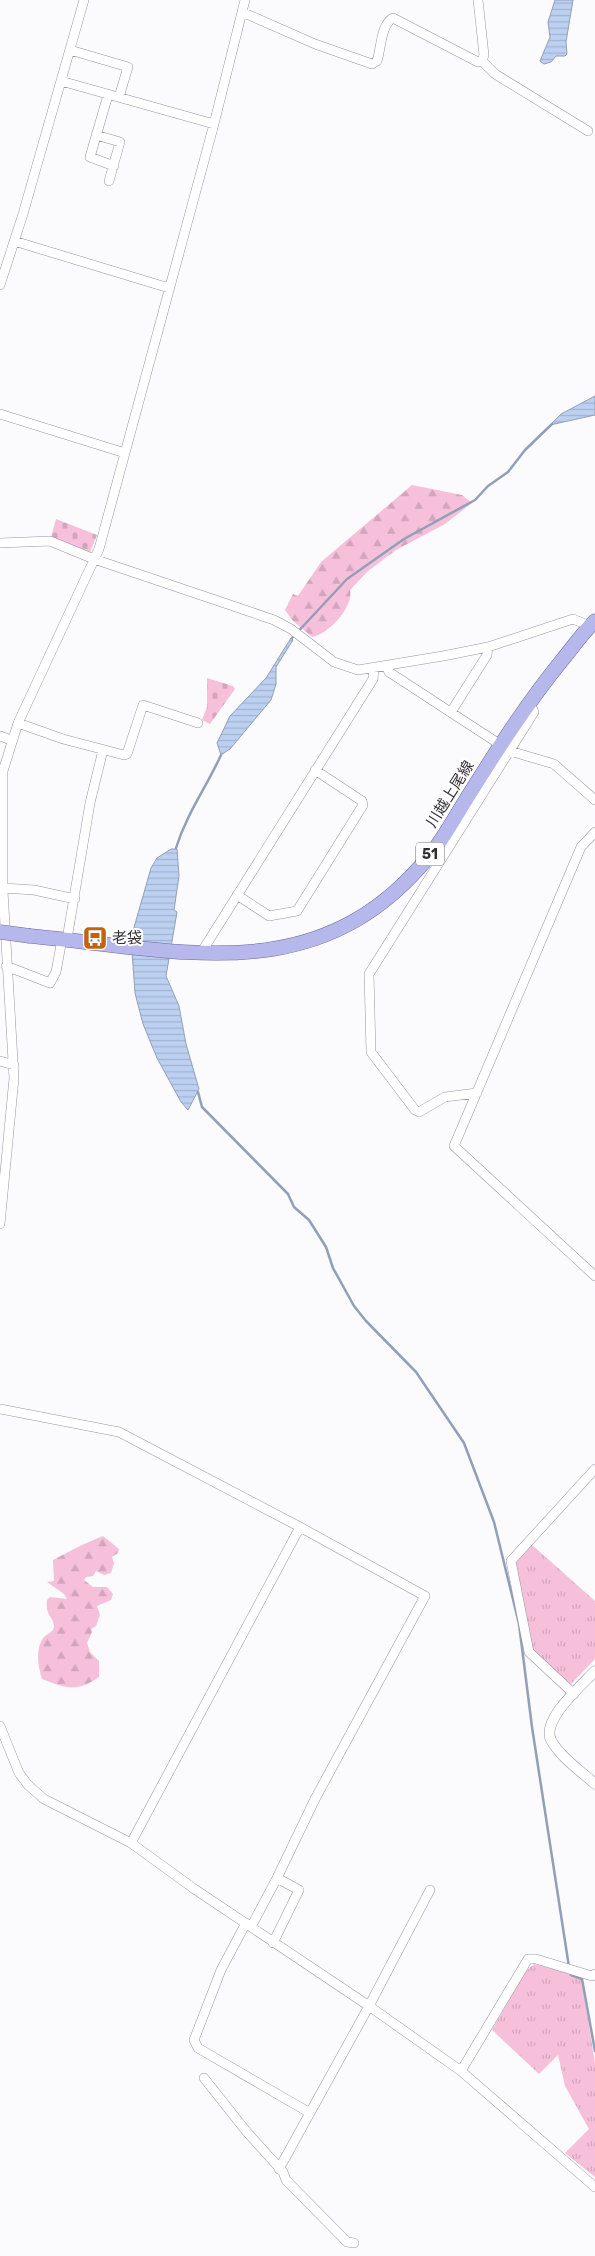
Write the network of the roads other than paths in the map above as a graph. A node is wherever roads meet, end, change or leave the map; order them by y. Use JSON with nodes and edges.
{"nodes":[{"id":1,"x":84,"y":0,"type":"edge"},
{"id":2,"x":245,"y":0,"type":"edge"},
{"id":3,"x":478,"y":0,"type":"edge"},
{"id":4,"x":242,"y":12,"type":"junction"},
{"id":5,"x":70,"y":50,"type":"junction"},
{"id":6,"x":482,"y":61,"type":"junction"},
{"id":7,"x":61,"y":81,"type":"junction"},
{"id":8,"x":108,"y":94,"type":"junction"},
{"id":9,"x":119,"y":97,"type":"junction"},
{"id":10,"x":214,"y":124,"type":"junction"},
{"id":11,"x":588,"y":131,"type":"dead end"},
{"id":12,"x":96,"y":135,"type":"junction"},
{"id":13,"x":114,"y":166,"type":"junction"},
{"id":14,"x":109,"y":181,"type":"dead end"},
{"id":15,"x":14,"y":241,"type":"junction"},
{"id":16,"x":0,"y":285,"type":"edge"},
{"id":17,"x":169,"y":288,"type":"junction"},
{"id":18,"x":0,"y":414,"type":"edge"},
{"id":19,"x":126,"y":453,"type":"junction"},
{"id":20,"x":0,"y":543,"type":"edge"},
{"id":21,"x":94,"y":559,"type":"junction"},
{"id":22,"x":592,"y":624,"type":"edge"},
{"id":23,"x":488,"y":647,"type":"junction"},
{"id":24,"x":386,"y":666,"type":"junction"},
{"id":25,"x":374,"y":668,"type":"junction"},
{"id":26,"x":451,"y":712,"type":"junction"},
{"id":27,"x":18,"y":723,"type":"junction"},
{"id":28,"x":198,"y":723,"type":"dead end"},
{"id":29,"x":0,"y":736,"type":"edge"},
{"id":30,"x":11,"y":740,"type":"junction"},
{"id":31,"x":505,"y":748,"type":"junction"},
{"id":32,"x":104,"y":750,"type":"junction"},
{"id":33,"x":315,"y":770,"type":"junction"},
{"id":34,"x":595,"y":800,"type":"edge"},
{"id":35,"x":595,"y":832,"type":"edge"},
{"id":36,"x":4,"y":888,"type":"junction"},
{"id":37,"x":237,"y":895,"type":"junction"},
{"id":38,"x":75,"y":899,"type":"junction"},
{"id":39,"x":0,"y":932,"type":"edge"},
{"id":40,"x":64,"y":939,"type":"junction"},
{"id":41,"x":200,"y":953,"type":"junction"},
{"id":42,"x":6,"y":966,"type":"junction"},
{"id":43,"x":0,"y":1061,"type":"edge"},
{"id":44,"x":14,"y":1065,"type":"junction"},
{"id":45,"x":477,"y":1093,"type":"junction"},
{"id":46,"x":0,"y":1224,"type":"edge"},
{"id":47,"x":595,"y":1276,"type":"edge"},
{"id":48,"x":0,"y":1409,"type":"edge"},
{"id":49,"x":595,"y":1469,"type":"edge"},
{"id":50,"x":300,"y":1527,"type":"junction"},
{"id":51,"x":595,"y":1671,"type":"edge"},
{"id":52,"x":574,"y":1694,"type":"junction"},
{"id":53,"x":0,"y":1726,"type":"edge"},
{"id":54,"x":595,"y":1784,"type":"edge"},
{"id":55,"x":130,"y":1843,"type":"junction"},
{"id":56,"x":278,"y":1878,"type":"junction"},
{"id":57,"x":430,"y":1890,"type":"dead end"},
{"id":58,"x":248,"y":1925,"type":"junction"},
{"id":59,"x":273,"y":1942,"type":"junction"},
{"id":60,"x":595,"y":1974,"type":"edge"},
{"id":61,"x":370,"y":2006,"type":"junction"},
{"id":62,"x":461,"y":2071,"type":"junction"},
{"id":63,"x":204,"y":2078,"type":"dead end"},
{"id":64,"x":310,"y":2113,"type":"junction"},
{"id":65,"x":279,"y":2169,"type":"junction"},
{"id":66,"x":595,"y":2187,"type":"edge"},
{"id":67,"x":354,"y":2242,"type":"dead end"}],
"edges":[{"from":1,"to":5,"type":"street"},
{"from":2,"to":4,"type":"street"},
{"from":3,"to":6,"type":"street"},
{"from":4,"to":6,"type":"street"},
{"from":4,"to":10,"type":"street"},
{"from":5,"to":7,"type":"street"},
{"from":5,"to":9,"type":"street"},
{"from":6,"to":11,"type":"street"},
{"from":7,"to":8,"type":"street"},
{"from":7,"to":15,"type":"street"},
{"from":8,"to":9,"type":"street"},
{"from":8,"to":12,"type":"street"},
{"from":9,"to":10,"type":"street"},
{"from":10,"to":17,"type":"street"},
{"from":12,"to":13,"type":"street"},
{"from":12,"to":13,"type":"street"},
{"from":13,"to":14,"type":"street"},
{"from":15,"to":16,"type":"street"},
{"from":15,"to":17,"type":"street"},
{"from":17,"to":19,"type":"street"},
{"from":18,"to":19,"type":"street"},
{"from":19,"to":21,"type":"street"},
{"from":20,"to":21,"type":"street"},
{"from":21,"to":25,"type":"street"},
{"from":21,"to":27,"type":"street"},
{"from":22,"to":23,"type":"street"},
{"from":22,"to":31,"type":"main road","name":"川越上尾線","number":"51"},
{"from":23,"to":24,"type":"street"},
{"from":23,"to":26,"type":"street"},
{"from":24,"to":25,"type":"street"},
{"from":24,"to":26,"type":"street"},
{"from":25,"to":33,"type":"street"},
{"from":26,"to":31,"type":"street"},
{"from":27,"to":30,"type":"street"},
{"from":27,"to":32,"type":"street"},
{"from":28,"to":32,"type":"street"},
{"from":29,"to":30,"type":"street"},
{"from":30,"to":36,"type":"street"},
{"from":31,"to":34,"type":"street"},
{"from":31,"to":41,"type":"main road","name":"川越上尾線","number":"51"},
{"from":31,"to":45,"type":"street"},
{"from":32,"to":38,"type":"street"},
{"from":33,"to":37,"type":"street"},
{"from":33,"to":37,"type":"street"},
{"from":35,"to":45,"type":"street"},
{"from":36,"to":38,"type":"street"},
{"from":36,"to":42,"type":"street"},
{"from":37,"to":41,"type":"street"},
{"from":38,"to":40,"type":"street"},
{"from":39,"to":40,"type":"main road","name":"川越上尾線","number":"51","bridge":true},
{"from":40,"to":41,"type":"main road","name":"川越上尾線","number":"51"},
{"from":40,"to":42,"type":"street"},
{"from":42,"to":44,"type":"street"},
{"from":43,"to":44,"type":"street"},
{"from":44,"to":46,"type":"street"},
{"from":45,"to":47,"type":"street"},
{"from":48,"to":50,"type":"street"},
{"from":49,"to":52,"type":"street"},
{"from":50,"to":55,"type":"street"},
{"from":50,"to":56,"type":"street"},
{"from":51,"to":52,"type":"street"},
{"from":52,"to":54,"type":"street"},
{"from":53,"to":55,"type":"street"},
{"from":55,"to":58,"type":"street"},
{"from":56,"to":58,"type":"street"},
{"from":56,"to":59,"type":"street"},
{"from":57,"to":61,"type":"street"},
{"from":58,"to":59,"type":"street"},
{"from":58,"to":64,"type":"street"},
{"from":59,"to":61,"type":"street"},
{"from":60,"to":62,"type":"street"},
{"from":61,"to":62,"type":"street"},
{"from":61,"to":64,"type":"street"},
{"from":62,"to":66,"type":"street"},
{"from":63,"to":65,"type":"street"},
{"from":64,"to":65,"type":"street"},
{"from":65,"to":67,"type":"street"}]}
